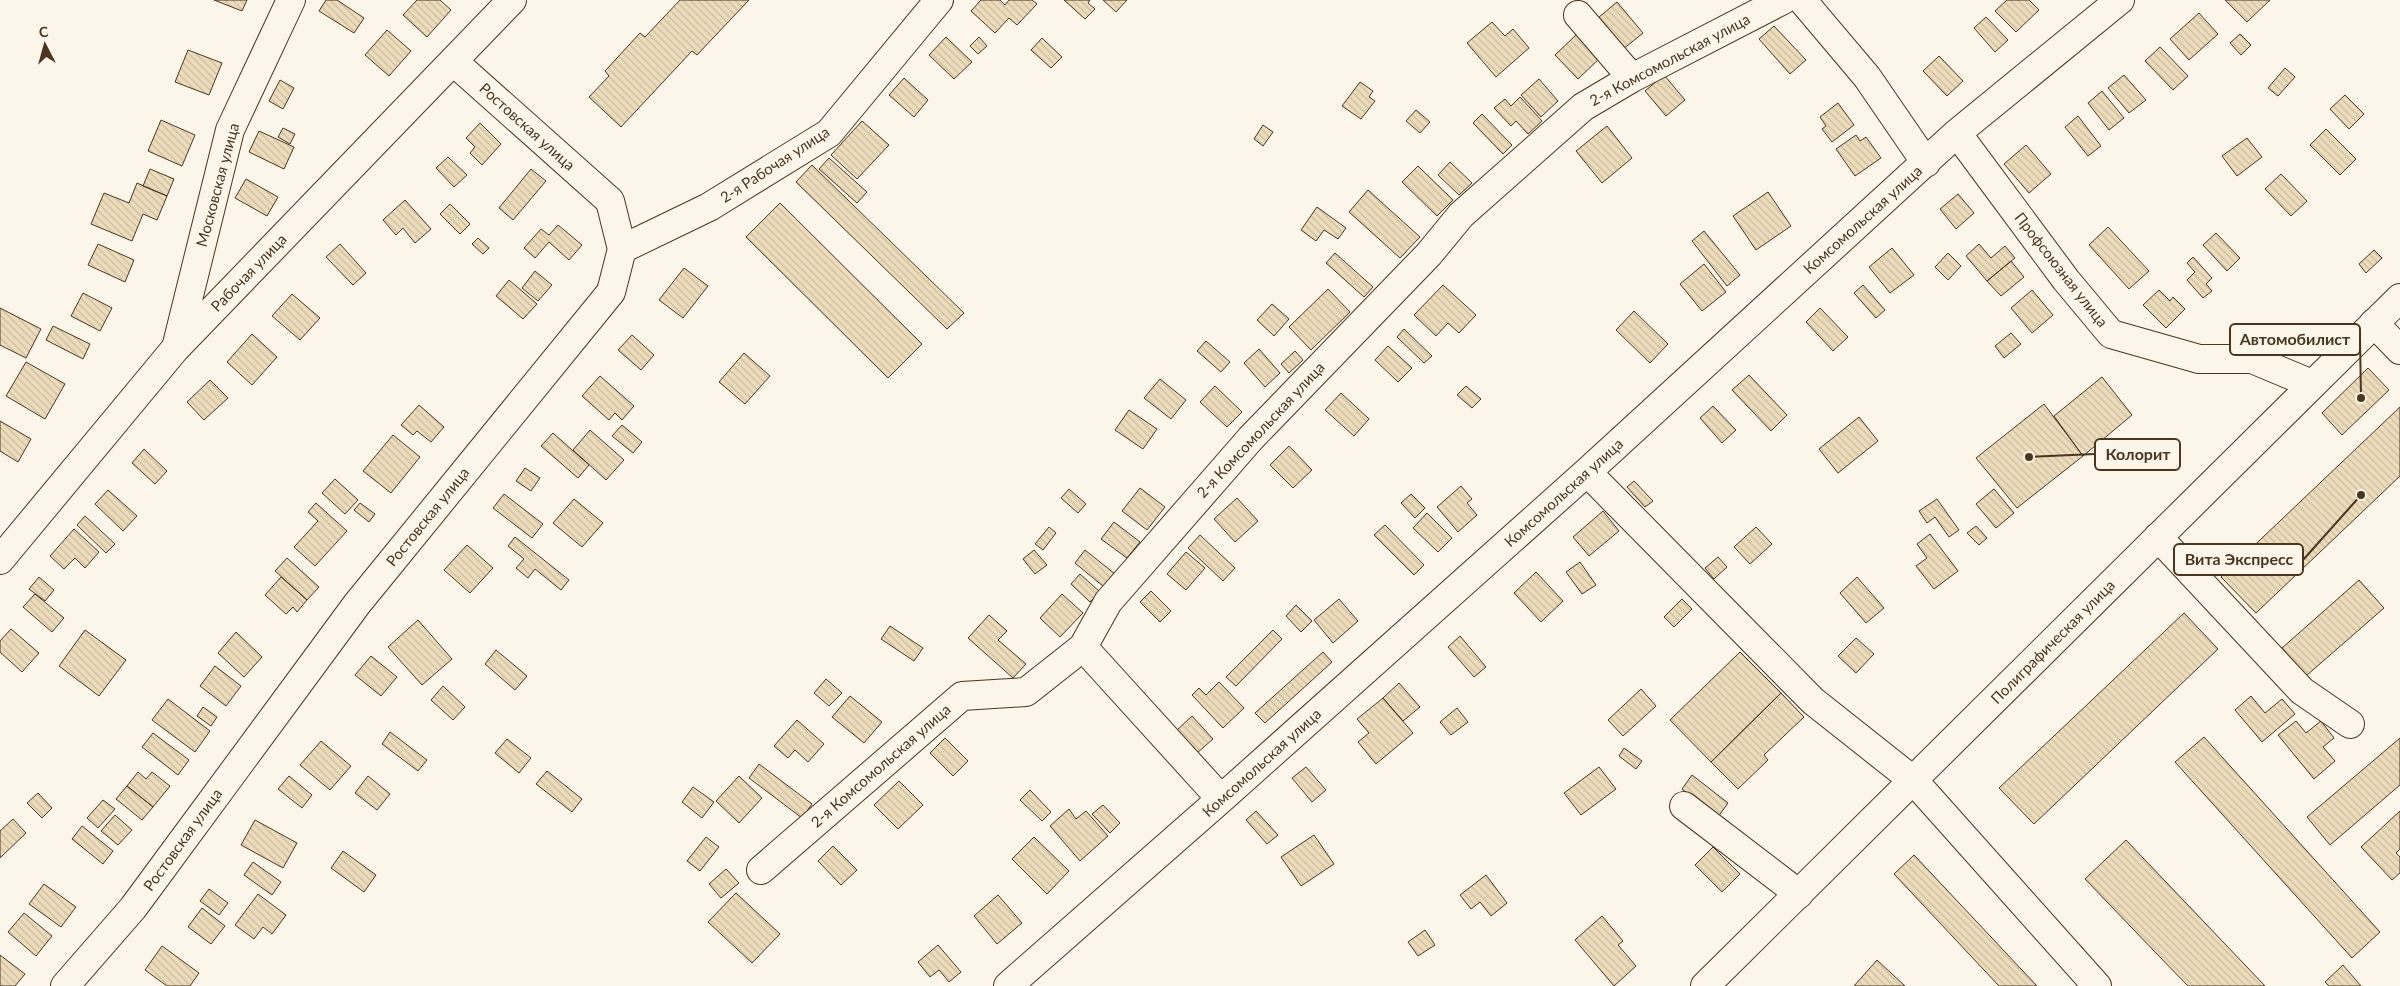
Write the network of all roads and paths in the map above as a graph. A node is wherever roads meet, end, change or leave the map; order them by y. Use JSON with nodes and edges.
{"nodes":[{"id":1,"x":291,"y":0,"type":"edge"},
{"id":2,"x":512,"y":0,"type":"edge"},
{"id":3,"x":939,"y":0,"type":"edge"},
{"id":4,"x":1783,"y":0,"type":"edge"},
{"id":5,"x":1802,"y":0,"type":"edge"},
{"id":6,"x":2120,"y":0,"type":"edge"},
{"id":7,"x":1578,"y":15,"type":"dead end"},
{"id":8,"x":454,"y":62,"type":"junction"},
{"id":9,"x":1632,"y":78,"type":"junction"},
{"id":10,"x":1957,"y":133,"type":"junction"},
{"id":11,"x":1926,"y":163,"type":"junction"},
{"id":12,"x":622,"y":249,"type":"junction"},
{"id":13,"x":2400,"y":298,"type":"edge"},
{"id":14,"x":2374,"y":322,"type":"junction"},
{"id":15,"x":175,"y":349,"type":"junction"},
{"id":16,"x":2400,"y":350,"type":"edge"},
{"id":17,"x":2312,"y":384,"type":"junction"},
{"id":18,"x":1587,"y":472,"type":"junction"},
{"id":19,"x":2158,"y":537,"type":"junction"},
{"id":20,"x":0,"y":560,"type":"edge"},
{"id":21,"x":1083,"y":647,"type":"junction"},
{"id":22,"x":2350,"y":724,"type":"dead end"},
{"id":23,"x":1914,"y":781,"type":"junction"},
{"id":24,"x":1221,"y":799,"type":"junction"},
{"id":25,"x":1684,"y":806,"type":"dead end"},
{"id":26,"x":761,"y":870,"type":"dead end"},
{"id":27,"x":1799,"y":894,"type":"junction"},
{"id":28,"x":65,"y":986,"type":"edge"},
{"id":29,"x":1008,"y":986,"type":"edge"},
{"id":30,"x":1705,"y":986,"type":"edge"},
{"id":31,"x":2097,"y":986,"type":"edge"}],
"edges":[{"from":1,"to":15,"type":"street","name":"Московская улица"},
{"from":2,"to":8,"type":"street","name":"Рабочая улица"},
{"from":3,"to":12,"type":"street","name":"2-я Рабочая улица"},
{"from":4,"to":9,"type":"street","name":"2-я Комсомольская улица"},
{"from":5,"to":11,"type":"street"},
{"from":6,"to":10,"type":"street","name":"Комсомольская улица"},
{"from":7,"to":9,"type":"street"},
{"from":8,"to":12,"type":"street","name":"Ростовская улица"},
{"from":8,"to":15,"type":"street","name":"Рабочая улица"},
{"from":9,"to":21,"type":"street","name":"2-я Комсомольская улица"},
{"from":10,"to":11,"type":"street","name":"Комсомольская улица"},
{"from":10,"to":17,"type":"street","name":"Профсоюзная улица"},
{"from":11,"to":18,"type":"street","name":"Комсомольская улица"},
{"from":12,"to":28,"type":"street","name":"Ростовская улица"},
{"from":13,"to":14,"type":"street","name":"Полиграфическая улица"},
{"from":14,"to":16,"type":"street"},
{"from":14,"to":17,"type":"street","name":"Полиграфическая улица"},
{"from":15,"to":20,"type":"street","name":"Рабочая улица"},
{"from":17,"to":19,"type":"street","name":"Полиграфическая улица"},
{"from":18,"to":23,"type":"street"},
{"from":18,"to":24,"type":"street","name":"Комсомольская улица"},
{"from":19,"to":22,"type":"street"},
{"from":19,"to":23,"type":"street","name":"Полиграфическая улица"},
{"from":21,"to":24,"type":"street"},
{"from":21,"to":26,"type":"street","name":"2-я Комсомольская улица"},
{"from":23,"to":27,"type":"street","name":"Полиграфическая улица"},
{"from":23,"to":31,"type":"street"},
{"from":24,"to":29,"type":"street","name":"Комсомольская улица"},
{"from":25,"to":27,"type":"street"},
{"from":27,"to":30,"type":"street","name":"Полиграфическая улица"}]}
